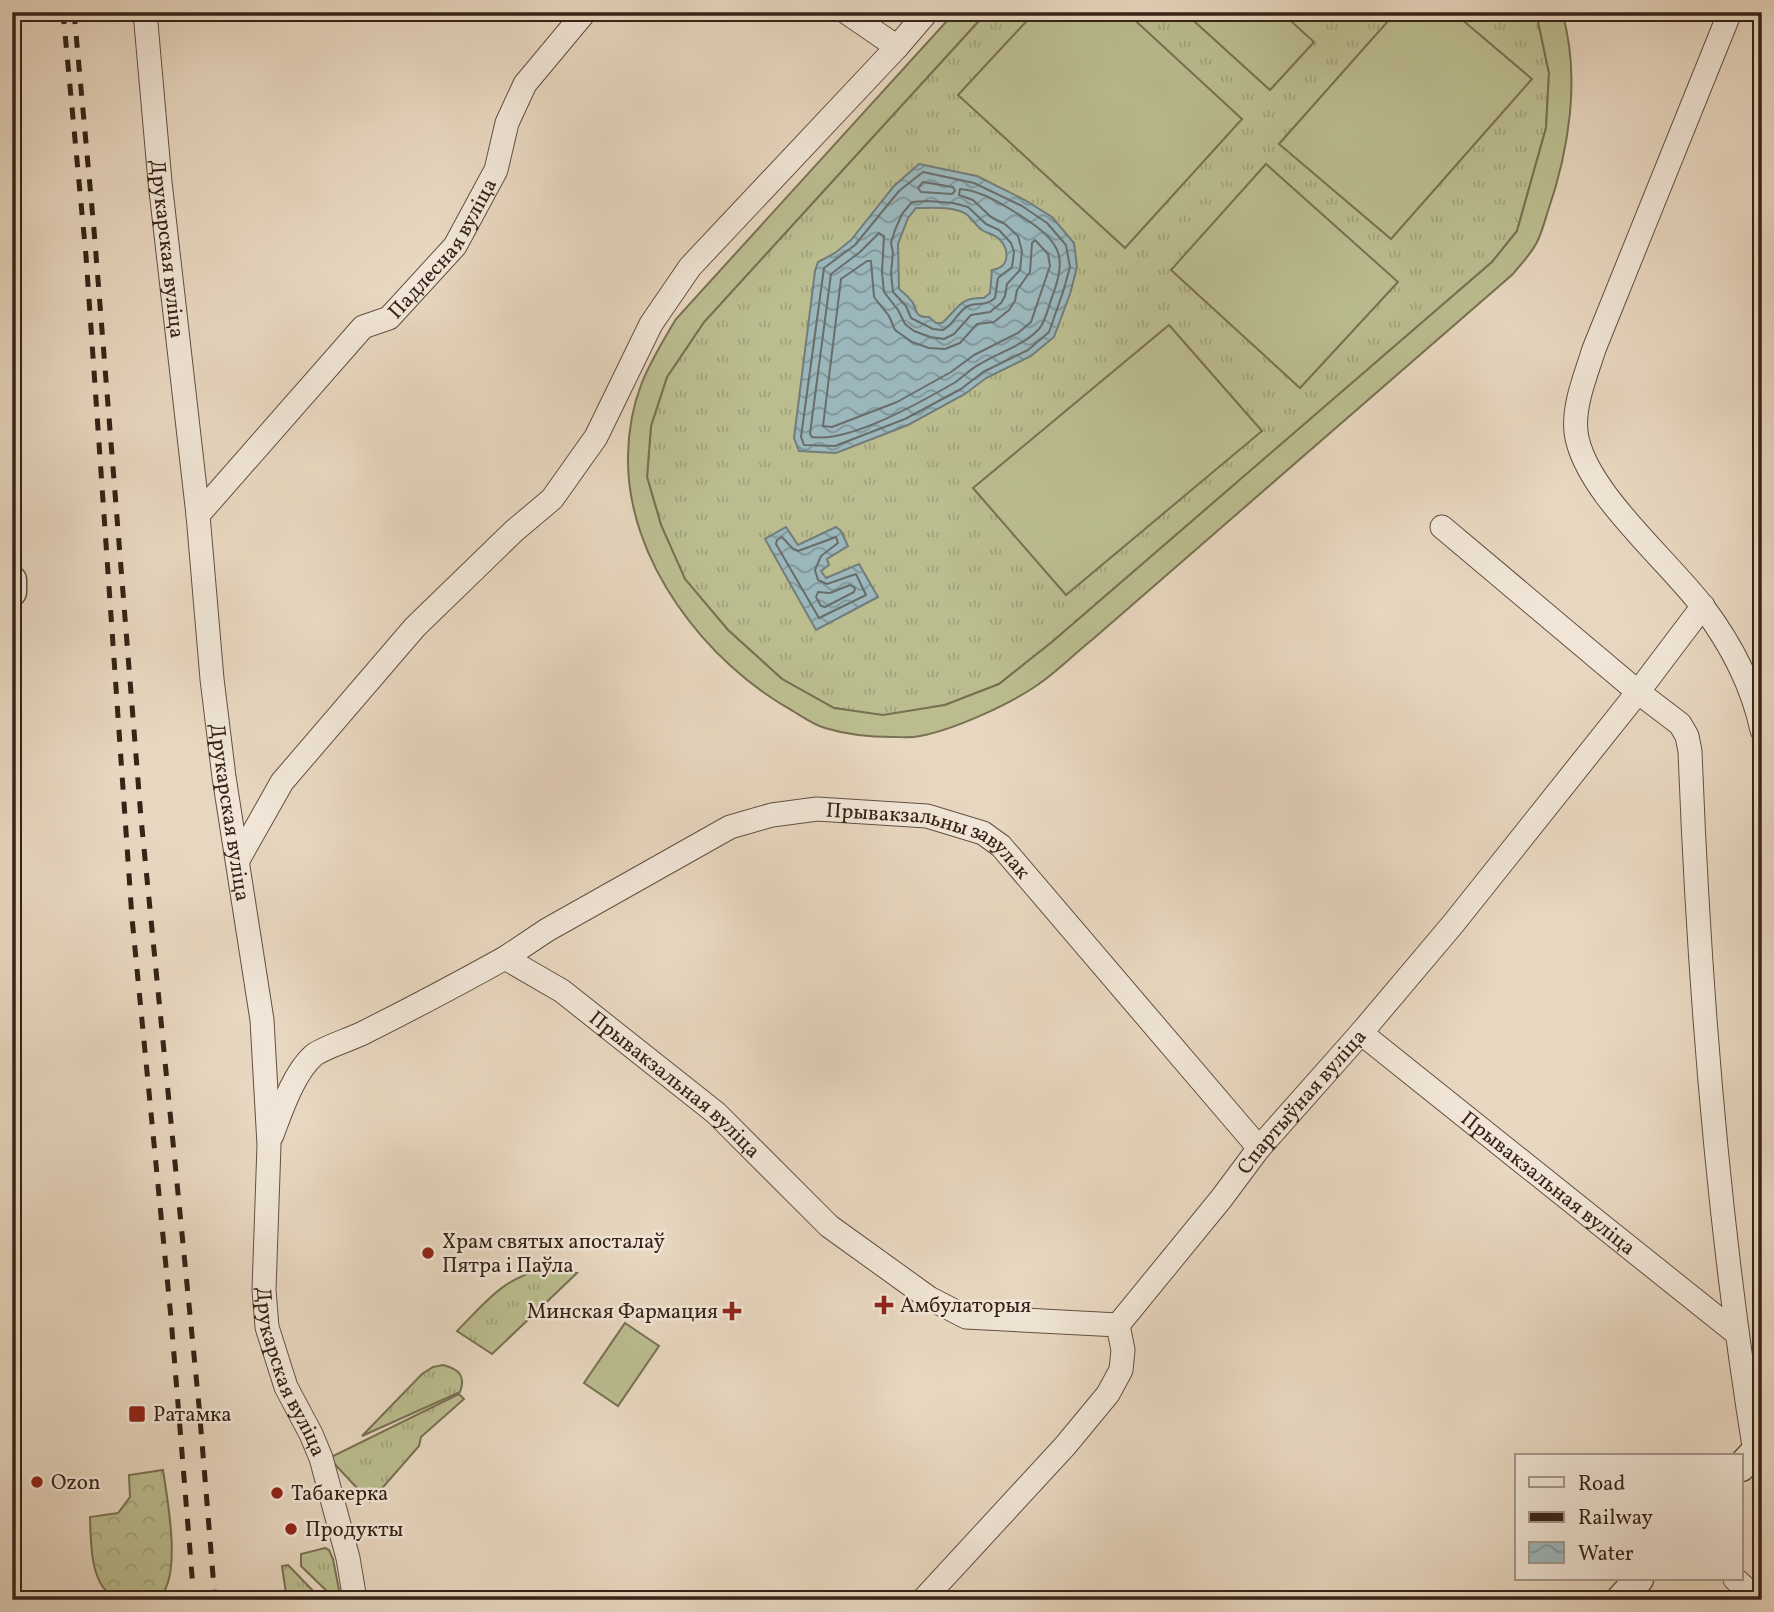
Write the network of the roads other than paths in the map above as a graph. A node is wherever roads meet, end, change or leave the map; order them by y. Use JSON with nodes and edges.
{"nodes":[{"id":1,"x":145,"y":12,"type":"edge"},
{"id":2,"x":585,"y":12,"type":"edge"},
{"id":3,"x":846,"y":12,"type":"edge"},
{"id":4,"x":928,"y":12,"type":"edge"},
{"id":5,"x":1730,"y":12,"type":"edge"},
{"id":6,"x":897,"y":47,"type":"junction"},
{"id":7,"x":198,"y":515,"type":"junction"},
{"id":8,"x":1442,"y":527,"type":"dead end"},
{"id":9,"x":12,"y":580,"type":"edge"},
{"id":10,"x":12,"y":592,"type":"edge"},
{"id":11,"x":1703,"y":606,"type":"junction"},
{"id":12,"x":1638,"y":692,"type":"junction"},
{"id":13,"x":1762,"y":730,"type":"edge"},
{"id":14,"x":238,"y":860,"type":"junction"},
{"id":15,"x":505,"y":958,"type":"junction"},
{"id":16,"x":1361,"y":1033,"type":"junction"},
{"id":17,"x":269,"y":1145,"type":"junction"},
{"id":18,"x":1259,"y":1147,"type":"junction"},
{"id":19,"x":1118,"y":1325,"type":"junction"},
{"id":20,"x":1735,"y":1332,"type":"junction"},
{"id":21,"x":1752,"y":1455,"type":"edge"},
{"id":22,"x":1638,"y":1580,"type":"edge"},
{"id":23,"x":1736,"y":1580,"type":"edge"},
{"id":24,"x":355,"y":1600,"type":"edge"},
{"id":25,"x":923,"y":1600,"type":"edge"},
{"id":26,"x":1620,"y":1600,"type":"edge"},
{"id":27,"x":1758,"y":1600,"type":"edge"}],
"edges":[{"from":1,"to":7,"type":"street","name":"Друкарская вуліца"},
{"from":2,"to":7,"type":"street","name":"Падлесная вуліца"},
{"from":3,"to":6,"type":"street"},
{"from":4,"to":6,"type":"street"},
{"from":5,"to":11,"type":"street"},
{"from":6,"to":14,"type":"street"},
{"from":7,"to":14,"type":"street","name":"Друкарская вуліца"},
{"from":8,"to":12,"type":"street"},
{"from":9,"to":10,"type":"street"},
{"from":11,"to":12,"type":"street","name":"Спартыўная вуліца"},
{"from":11,"to":13,"type":"street"},
{"from":12,"to":16,"type":"street","name":"Спартыўная вуліца"},
{"from":12,"to":20,"type":"street"},
{"from":14,"to":17,"type":"street","name":"Друкарская вуліца"},
{"from":15,"to":17,"type":"street"},
{"from":15,"to":18,"type":"street","name":"Прывакзальны завулак"},
{"from":15,"to":19,"type":"street","name":"Прывакзальная вуліца"},
{"from":16,"to":18,"type":"street","name":"Спартыўная вуліца"},
{"from":16,"to":20,"type":"street","name":"Прывакзальная вуліца"},
{"from":17,"to":24,"type":"street","name":"Друкарская вуліца"},
{"from":18,"to":19,"type":"street","name":"Спартыўная вуліца"},
{"from":19,"to":25,"type":"street"},
{"from":20,"to":21,"type":"street"},
{"from":22,"to":26,"type":"street"},
{"from":23,"to":27,"type":"street"}]}
